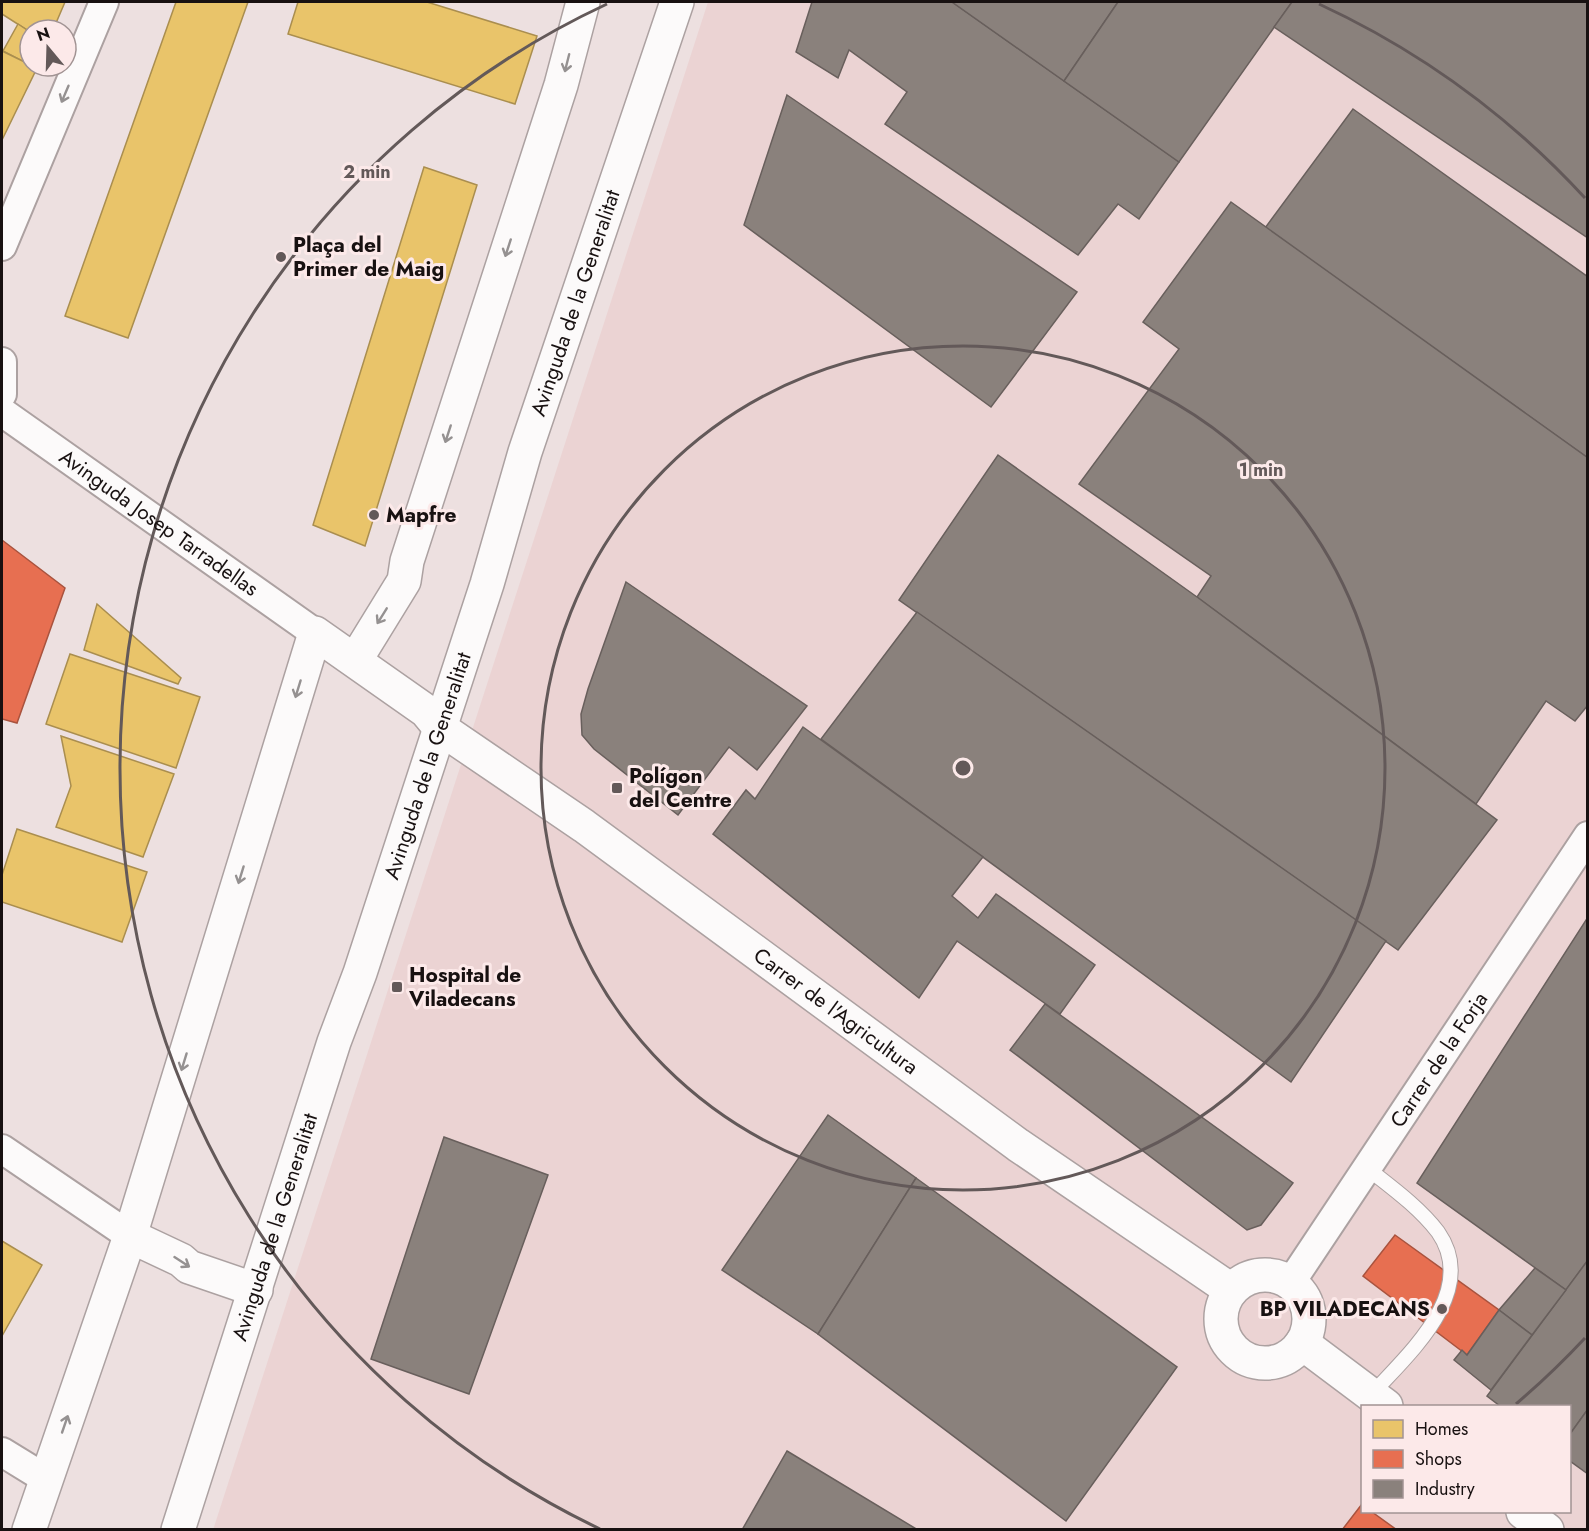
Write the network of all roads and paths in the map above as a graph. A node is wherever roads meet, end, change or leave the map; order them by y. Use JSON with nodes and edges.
{"nodes":[{"id":1,"x":104,"y":2,"type":"edge"},
{"id":2,"x":677,"y":2,"type":"edge"},
{"id":3,"x":578,"y":3,"type":"edge"},
{"id":4,"x":2,"y":246,"type":"edge"},
{"id":5,"x":2,"y":362,"type":"edge"},
{"id":6,"x":2,"y":394,"type":"edge"},
{"id":7,"x":2,"y":412,"type":"edge"},
{"id":8,"x":315,"y":633,"type":"junction"},
{"id":9,"x":356,"y":659,"type":"junction"},
{"id":10,"x":440,"y":728,"type":"junction"},
{"id":11,"x":1587,"y":836,"type":"edge"},
{"id":12,"x":2,"y":1149,"type":"edge"},
{"id":13,"x":1367,"y":1167,"type":"junction"},
{"id":14,"x":130,"y":1236,"type":"junction"},
{"id":15,"x":1291,"y":1282,"type":"junction"},
{"id":16,"x":256,"y":1290,"type":"junction"},
{"id":17,"x":1231,"y":1290,"type":"junction"},
{"id":18,"x":1302,"y":1343,"type":"junction"},
{"id":19,"x":1378,"y":1401,"type":"edge"},
{"id":20,"x":2,"y":1452,"type":"edge"},
{"id":21,"x":46,"y":1479,"type":"junction"},
{"id":22,"x":1524,"y":1513,"type":"edge"},
{"id":23,"x":29,"y":1530,"type":"edge"},
{"id":24,"x":178,"y":1530,"type":"edge"},
{"id":25,"x":1547,"y":1530,"type":"edge"}],
"edges":[{"from":1,"to":4,"type":"street","one_way":true},
{"from":2,"to":10,"type":"street","name":"Avinguda de la Generalitat"},
{"from":3,"to":9,"type":"street","one_way":true},
{"from":5,"to":6,"type":"street"},
{"from":7,"to":8,"type":"street","name":"Avinguda Josep Tarradellas"},
{"from":8,"to":9,"type":"street","name":"Carrer de l'Agricultura"},
{"from":8,"to":14,"type":"street","one_way":true},
{"from":9,"to":10,"type":"street","name":"Carrer de l'Agricultura"},
{"from":10,"to":16,"type":"street","name":"Avinguda de la Generalitat"},
{"from":10,"to":17,"type":"street","name":"Carrer de l'Agricultura"},
{"from":11,"to":13,"type":"street","name":"Carrer de la Forja"},
{"from":12,"to":14,"type":"street"},
{"from":13,"to":15,"type":"street","name":"Carrer de la Forja"},
{"from":13,"to":19,"type":"lane"},
{"from":14,"to":16,"type":"street","one_way":true},
{"from":21,"to":14,"type":"street","one_way":true},
{"from":15,"to":17,"type":"street"},
{"from":15,"to":18,"type":"street"},
{"from":16,"to":24,"type":"street","name":"Avinguda de la Generalitat"},
{"from":17,"to":18,"type":"street"},
{"from":18,"to":19,"type":"street"},
{"from":20,"to":21,"type":"street"},
{"from":21,"to":23,"type":"street"},
{"from":22,"to":25,"type":"street"}]}
